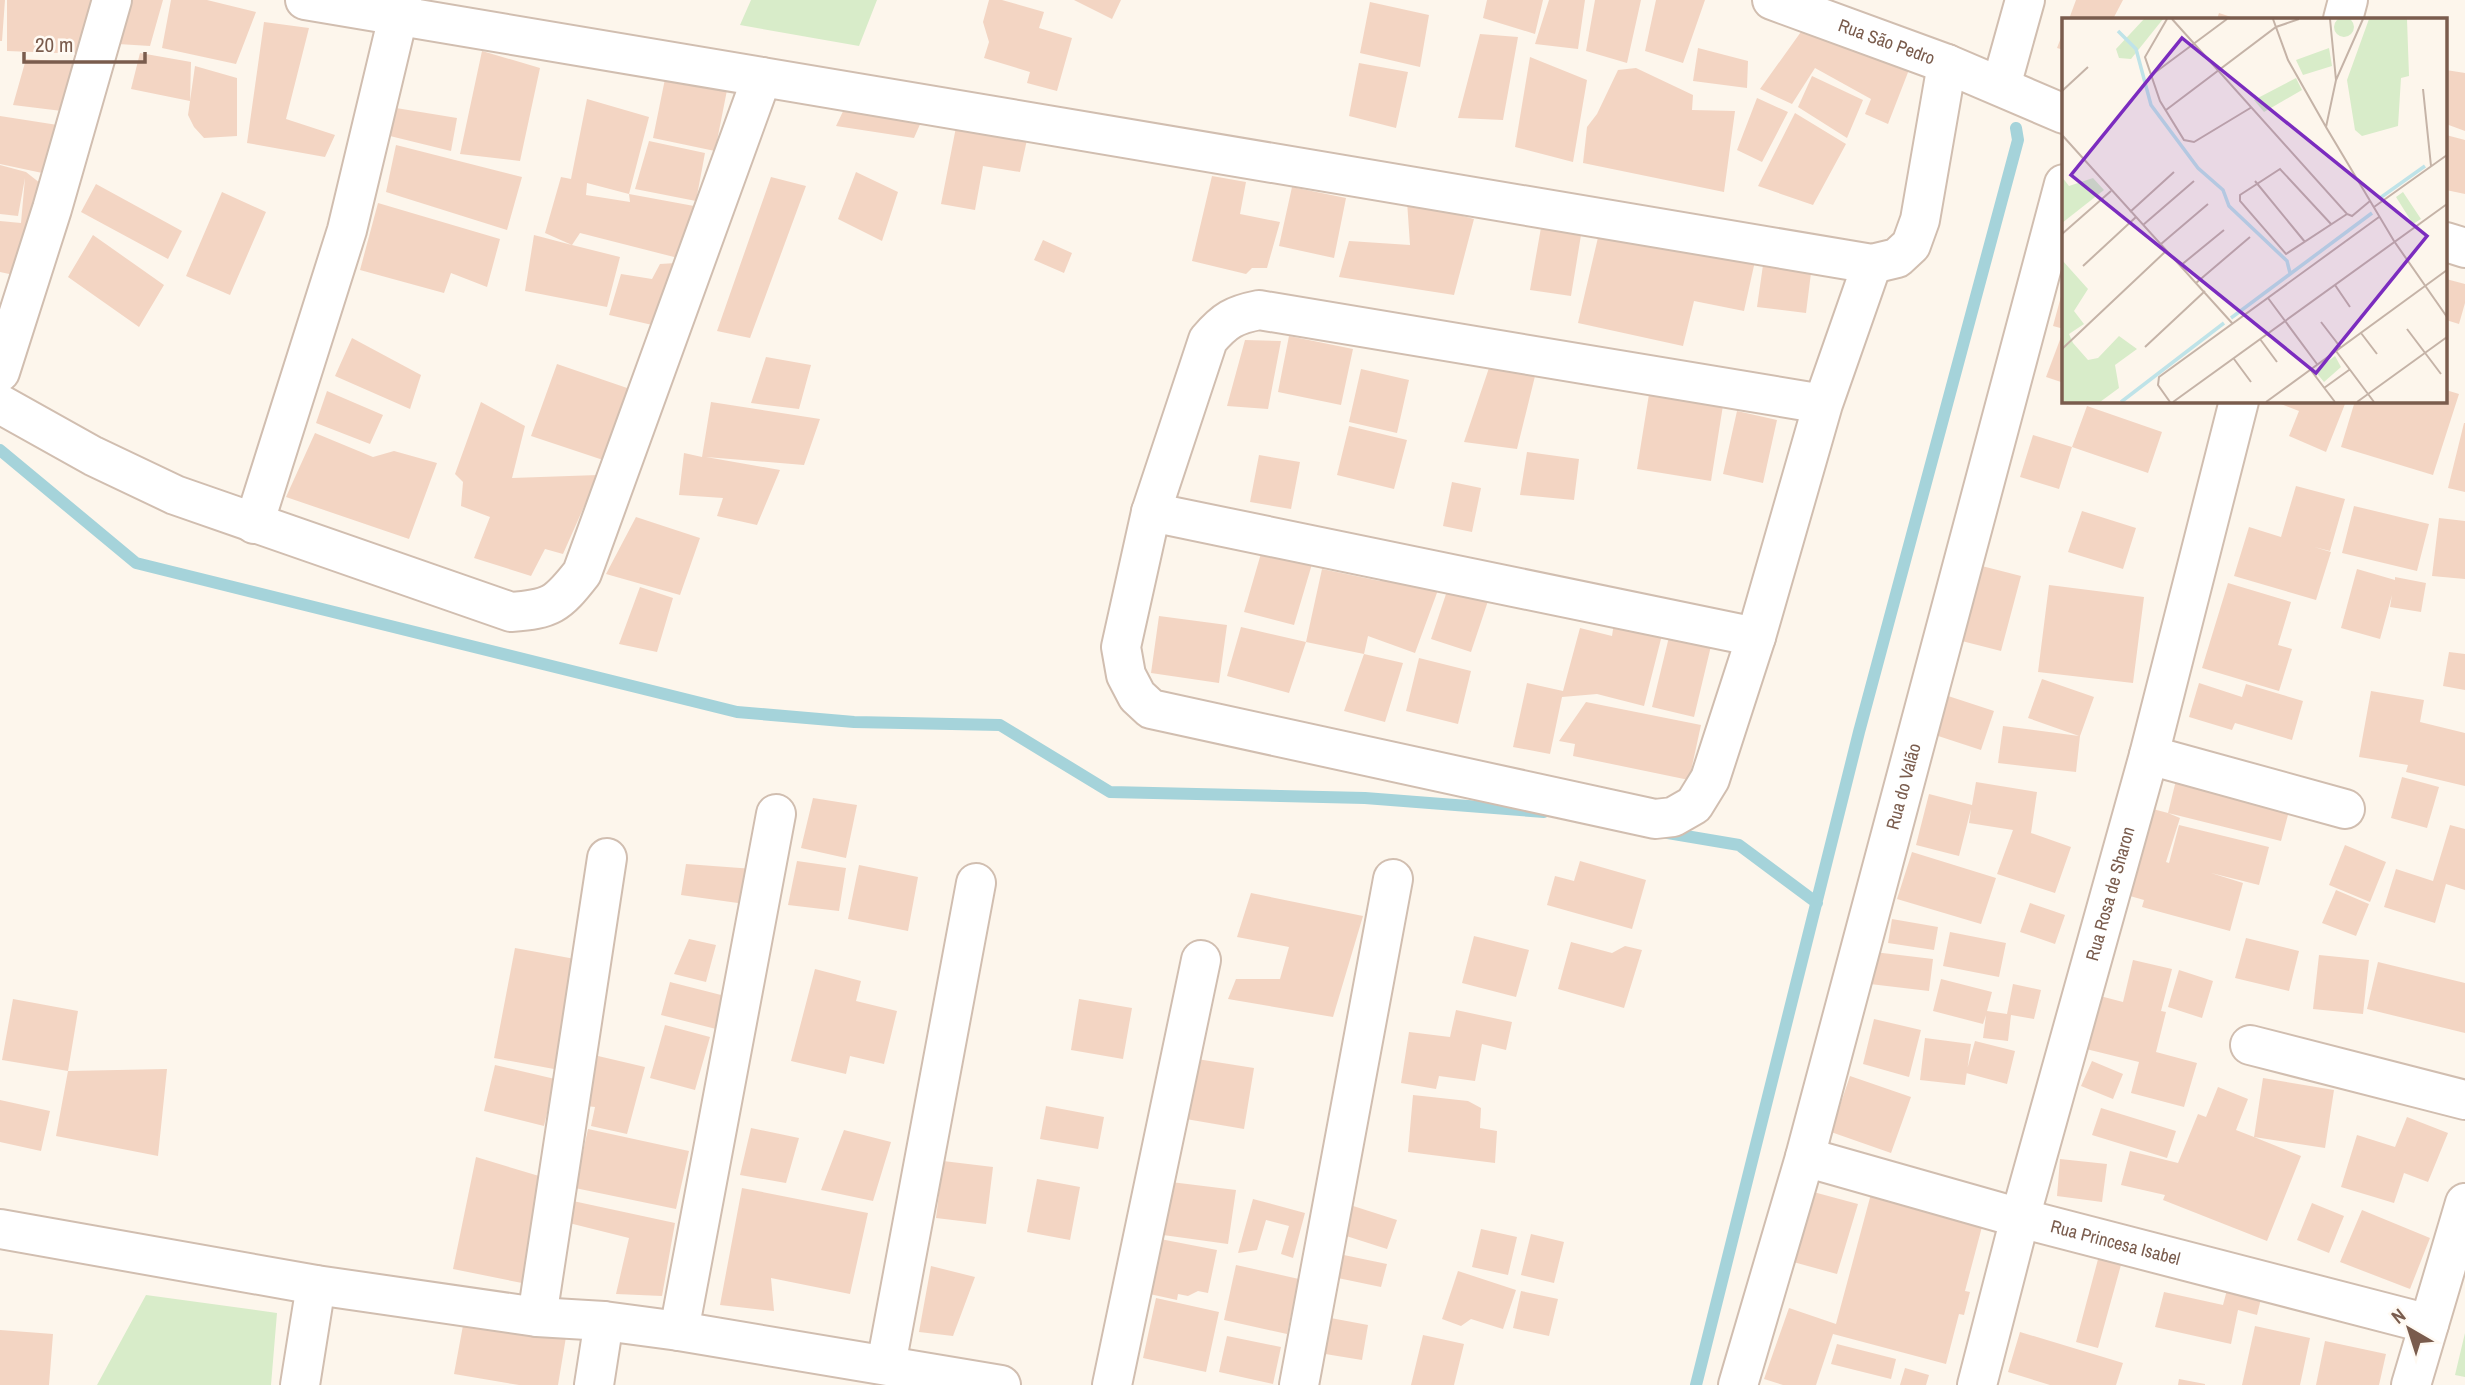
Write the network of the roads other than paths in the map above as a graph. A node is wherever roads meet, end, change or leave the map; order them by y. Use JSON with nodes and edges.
{"nodes":[{"id":1,"x":112,"y":0,"type":"edge"},
{"id":2,"x":305,"y":0,"type":"edge"},
{"id":3,"x":1772,"y":0,"type":"edge"},
{"id":4,"x":2025,"y":0,"type":"edge"},
{"id":5,"x":2348,"y":0,"type":"edge"},
{"id":6,"x":401,"y":8,"type":"edge"},
{"id":7,"x":2343,"y":18,"type":"edge"},
{"id":8,"x":1947,"y":64,"type":"junction"},
{"id":9,"x":762,"y":77,"type":"junction"},
{"id":10,"x":2001,"y":86,"type":"junction"},
{"id":11,"x":2062,"y":113,"type":"edge"},
{"id":12,"x":2062,"y":192,"type":"edge"},
{"id":13,"x":2448,"y":243,"type":"edge"},
{"id":14,"x":2465,"y":248,"type":"edge"},
{"id":15,"x":1872,"y":264,"type":"junction"},
{"id":16,"x":0,"y":372,"type":"edge"},
{"id":17,"x":2239,"y":402,"type":"edge"},
{"id":18,"x":0,"y":404,"type":"edge"},
{"id":19,"x":1823,"y":404,"type":"junction"},
{"id":20,"x":1151,"y":512,"type":"junction"},
{"id":21,"x":254,"y":524,"type":"junction"},
{"id":22,"x":1756,"y":637,"type":"junction"},
{"id":23,"x":2149,"y":755,"type":"junction"},
{"id":24,"x":2345,"y":809,"type":"dead end"},
{"id":25,"x":776,"y":814,"type":"dead end"},
{"id":26,"x":607,"y":858,"type":"dead end"},
{"id":27,"x":1394,"y":879,"type":"dead end"},
{"id":28,"x":976,"y":883,"type":"dead end"},
{"id":29,"x":1201,"y":960,"type":"dead end"},
{"id":30,"x":2250,"y":1045,"type":"dead end"},
{"id":31,"x":2465,"y":1100,"type":"edge"},
{"id":32,"x":1805,"y":1157,"type":"junction"},
{"id":33,"x":2465,"y":1203,"type":"edge"},
{"id":34,"x":2020,"y":1218,"type":"junction"},
{"id":35,"x":0,"y":1228,"type":"edge"},
{"id":36,"x":316,"y":1285,"type":"junction"},
{"id":37,"x":537,"y":1317,"type":"junction"},
{"id":38,"x":604,"y":1321,"type":"junction"},
{"id":39,"x":2429,"y":1324,"type":"junction"},
{"id":40,"x":679,"y":1332,"type":"junction"},
{"id":41,"x":886,"y":1365,"type":"junction"},
{"id":42,"x":953,"y":1381,"type":"edge"},
{"id":43,"x":300,"y":1385,"type":"edge"},
{"id":44,"x":594,"y":1385,"type":"edge"},
{"id":45,"x":1002,"y":1385,"type":"edge"},
{"id":46,"x":1112,"y":1385,"type":"edge"},
{"id":47,"x":1299,"y":1385,"type":"edge"},
{"id":48,"x":1738,"y":1385,"type":"edge"},
{"id":49,"x":1977,"y":1385,"type":"edge"},
{"id":50,"x":2411,"y":1385,"type":"edge"}],
"edges":[{"from":1,"to":16,"type":"street"},
{"from":2,"to":6,"type":"street"},
{"from":3,"to":8,"type":"street","name":"Rua São Pedro"},
{"from":4,"to":10,"type":"street"},
{"from":5,"to":7,"type":"street"},
{"from":6,"to":9,"type":"street"},
{"from":6,"to":21,"type":"street"},
{"from":8,"to":10,"type":"street","name":"Rua São Pedro"},
{"from":8,"to":15,"type":"street"},
{"from":9,"to":15,"type":"street"},
{"from":9,"to":21,"type":"street"},
{"from":10,"to":11,"type":"street","name":"Rua São Pedro"},
{"from":12,"to":32,"type":"street","name":"Rua do Valão"},
{"from":13,"to":14,"type":"street"},
{"from":15,"to":19,"type":"street"},
{"from":17,"to":23,"type":"street","name":"Rua Rosa de Sharon"},
{"from":18,"to":21,"type":"street"},
{"from":19,"to":20,"type":"street"},
{"from":19,"to":22,"type":"street"},
{"from":20,"to":22,"type":"street"},
{"from":20,"to":22,"type":"street"},
{"from":23,"to":24,"type":"street"},
{"from":23,"to":34,"type":"street","name":"Rua Rosa de Sharon"},
{"from":25,"to":40,"type":"street"},
{"from":26,"to":37,"type":"street"},
{"from":27,"to":47,"type":"street"},
{"from":28,"to":41,"type":"street"},
{"from":29,"to":46,"type":"street"},
{"from":30,"to":31,"type":"street"},
{"from":32,"to":34,"type":"street","name":"Rua Princesa Isabel"},
{"from":32,"to":48,"type":"street","name":"Rua do Valão"},
{"from":33,"to":39,"type":"street"},
{"from":34,"to":39,"type":"street","name":"Rua Princesa Isabel"},
{"from":34,"to":49,"type":"street","name":"Rua Rosa de Sharon"},
{"from":35,"to":36,"type":"street"},
{"from":36,"to":37,"type":"street"},
{"from":36,"to":43,"type":"street"},
{"from":37,"to":38,"type":"street"},
{"from":38,"to":40,"type":"street"},
{"from":38,"to":44,"type":"street"},
{"from":39,"to":50,"type":"street"},
{"from":40,"to":41,"type":"street"},
{"from":41,"to":42,"type":"street"},
{"from":42,"to":45,"type":"street"}]}
